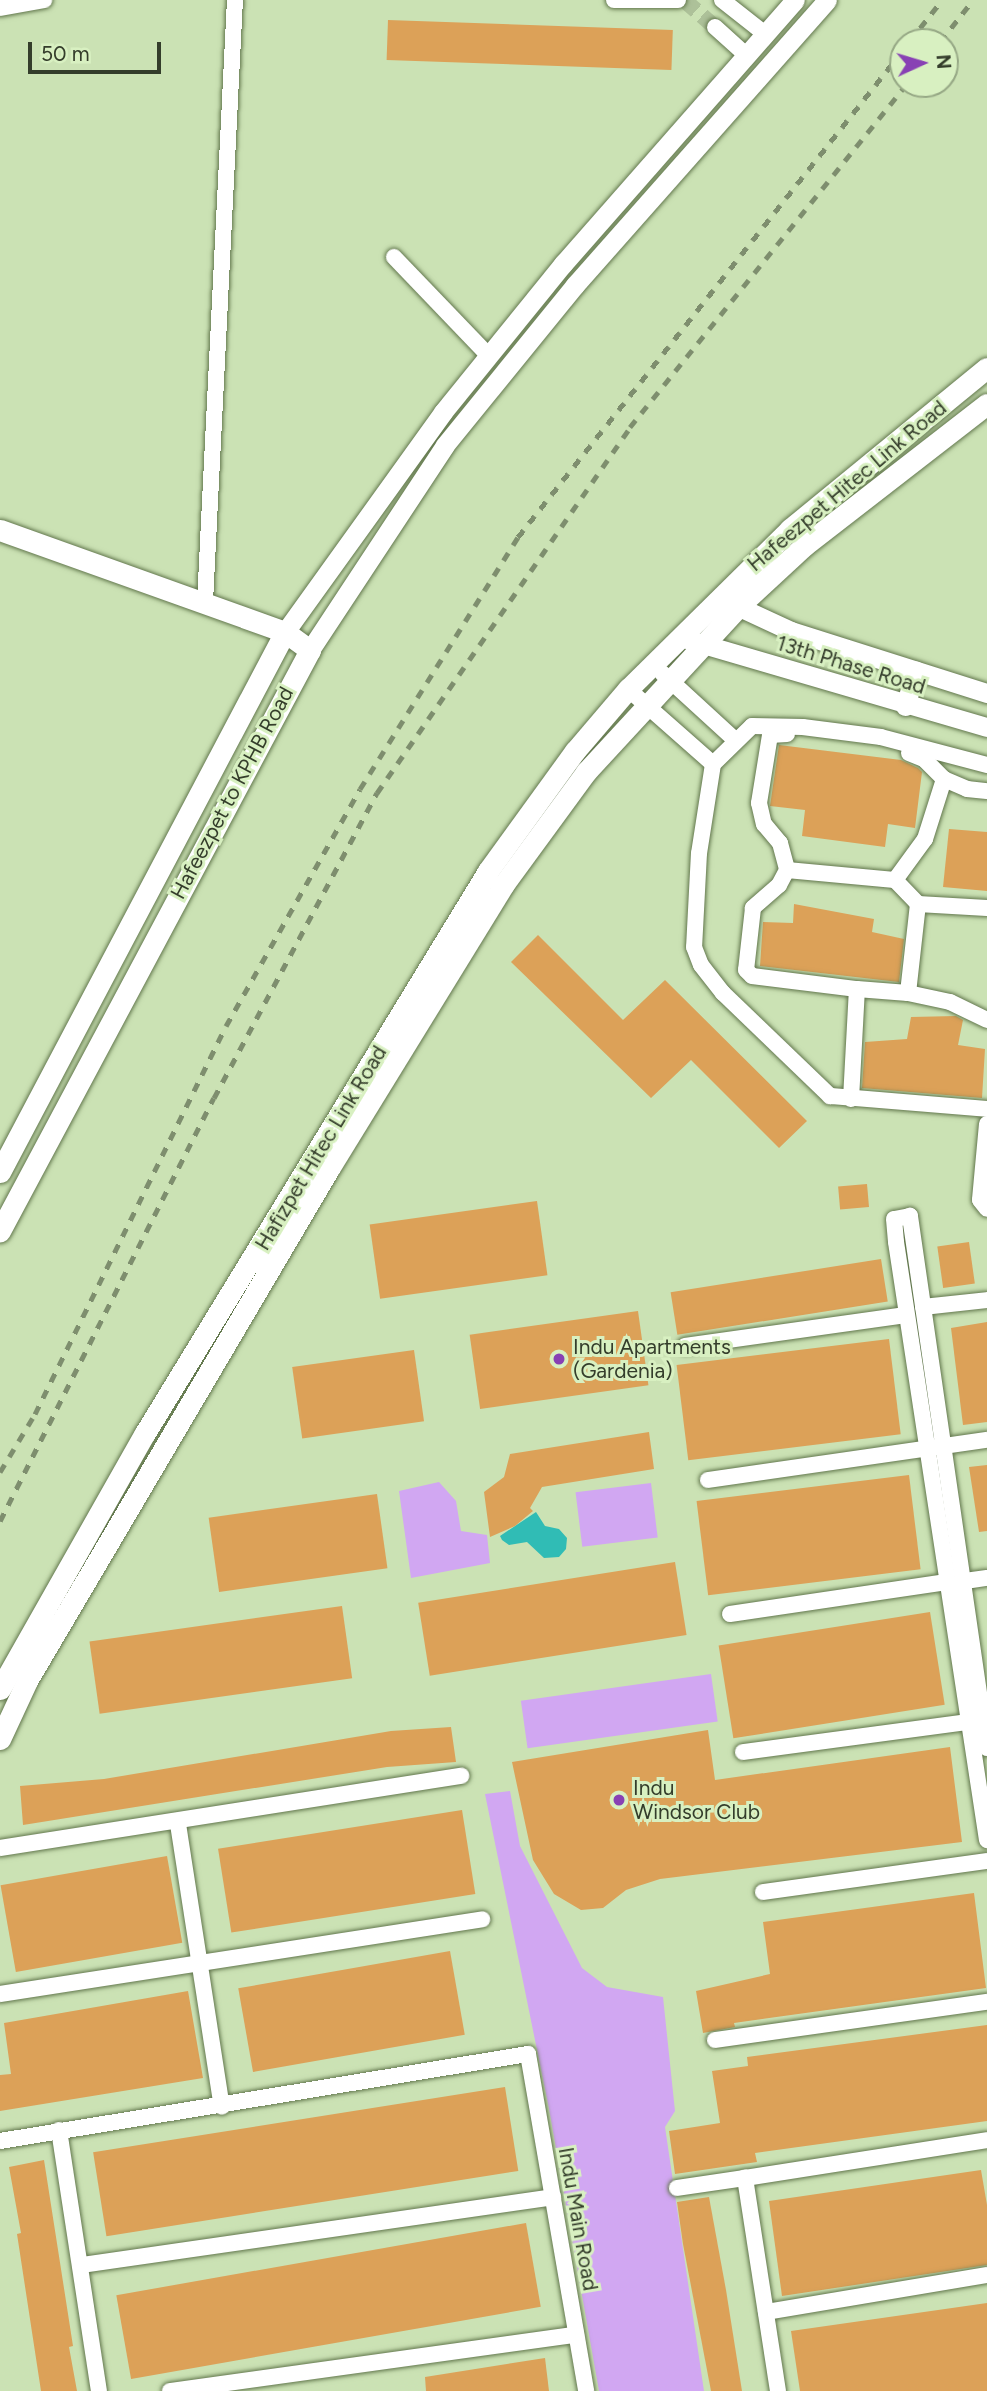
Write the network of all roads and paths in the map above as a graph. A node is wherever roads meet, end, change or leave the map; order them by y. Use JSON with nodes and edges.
{"nodes":[{"id":1,"x":44,"y":0,"type":"edge"},
{"id":2,"x":235,"y":0,"type":"edge"},
{"id":3,"x":614,"y":0,"type":"edge"},
{"id":4,"x":678,"y":0,"type":"edge"},
{"id":5,"x":722,"y":0,"type":"edge"},
{"id":6,"x":795,"y":0,"type":"edge"},
{"id":7,"x":827,"y":0,"type":"edge"},
{"id":8,"x":0,"y":8,"type":"edge"},
{"id":9,"x":715,"y":27,"type":"tunnel mouth"},
{"id":10,"x":765,"y":34,"type":"junction"},
{"id":11,"x":746,"y":55,"type":"junction"},
{"id":12,"x":394,"y":257,"type":"dead end"},
{"id":13,"x":489,"y":356,"type":"junction"},
{"id":14,"x":987,"y":368,"type":"edge"},
{"id":15,"x":987,"y":404,"type":"edge"},
{"id":16,"x":790,"y":529,"type":"junction"},
{"id":17,"x":0,"y":530,"type":"edge"},
{"id":18,"x":805,"y":545,"type":"junction"},
{"id":19,"x":205,"y":602,"type":"junction"},
{"id":20,"x":728,"y":602,"type":"junction"},
{"id":21,"x":285,"y":632,"type":"junction"},
{"id":22,"x":681,"y":636,"type":"junction"},
{"id":23,"x":703,"y":644,"type":"junction"},
{"id":24,"x":310,"y":650,"type":"junction"},
{"id":25,"x":652,"y":664,"type":"junction"},
{"id":26,"x":916,"y":671,"type":"junction"},
{"id":27,"x":670,"y":681,"type":"junction"},
{"id":28,"x":628,"y":689,"type":"junction"},
{"id":29,"x":987,"y":693,"type":"edge"},
{"id":30,"x":646,"y":706,"type":"junction"},
{"id":31,"x":905,"y":706,"type":"junction"},
{"id":32,"x":987,"y":727,"type":"edge"},
{"id":33,"x":735,"y":740,"type":"junction"},
{"id":34,"x":713,"y":764,"type":"junction"},
{"id":35,"x":987,"y":765,"type":"edge"},
{"id":36,"x":944,"y":779,"type":"junction"},
{"id":37,"x":987,"y":790,"type":"edge"},
{"id":38,"x":787,"y":870,"type":"junction"},
{"id":39,"x":895,"y":880,"type":"junction"},
{"id":40,"x":918,"y":904,"type":"junction"},
{"id":41,"x":987,"y":908,"type":"edge"},
{"id":42,"x":857,"y":989,"type":"junction"},
{"id":43,"x":908,"y":993,"type":"junction"},
{"id":44,"x":987,"y":1020,"type":"edge"},
{"id":45,"x":851,"y":1099,"type":"junction"},
{"id":46,"x":987,"y":1109,"type":"edge"},
{"id":47,"x":987,"y":1124,"type":"edge"},
{"id":48,"x":0,"y":1171,"type":"edge"},
{"id":49,"x":987,"y":1209,"type":"edge"},
{"id":50,"x":0,"y":1231,"type":"edge"},
{"id":51,"x":987,"y":1300,"type":"edge"},
{"id":52,"x":923,"y":1307,"type":"junction"},
{"id":53,"x":906,"y":1315,"type":"junction"},
{"id":54,"x":685,"y":1346,"type":"dead end"},
{"id":55,"x":987,"y":1440,"type":"edge"},
{"id":56,"x":945,"y":1446,"type":"junction"},
{"id":57,"x":926,"y":1449,"type":"junction"},
{"id":58,"x":708,"y":1480,"type":"dead end"},
{"id":59,"x":987,"y":1578,"type":"edge"},
{"id":60,"x":965,"y":1581,"type":"junction"},
{"id":61,"x":947,"y":1582,"type":"junction"},
{"id":62,"x":730,"y":1614,"type":"dead end"},
{"id":63,"x":0,"y":1689,"type":"edge"},
{"id":64,"x":979,"y":1721,"type":"edge"},
{"id":65,"x":0,"y":1739,"type":"edge"},
{"id":66,"x":987,"y":1748,"type":"edge"},
{"id":67,"x":743,"y":1752,"type":"dead end"},
{"id":68,"x":461,"y":1776,"type":"dead end"},
{"id":69,"x":178,"y":1824,"type":"junction"},
{"id":70,"x":987,"y":1840,"type":"edge"},
{"id":71,"x":0,"y":1848,"type":"edge"},
{"id":72,"x":987,"y":1861,"type":"edge"},
{"id":73,"x":763,"y":1892,"type":"dead end"},
{"id":74,"x":482,"y":1919,"type":"dead end"},
{"id":75,"x":198,"y":1963,"type":"junction"},
{"id":76,"x":0,"y":1994,"type":"edge"},
{"id":77,"x":987,"y":2002,"type":"edge"},
{"id":78,"x":715,"y":2040,"type":"dead end"},
{"id":79,"x":222,"y":2107,"type":"junction"},
{"id":80,"x":59,"y":2130,"type":"junction"},
{"id":81,"x":987,"y":2140,"type":"edge"},
{"id":82,"x":0,"y":2141,"type":"edge"},
{"id":83,"x":745,"y":2178,"type":"junction"},
{"id":84,"x":677,"y":2188,"type":"dead end"},
{"id":85,"x":553,"y":2197,"type":"junction"},
{"id":86,"x":82,"y":2265,"type":"junction"},
{"id":87,"x":987,"y":2275,"type":"edge"},
{"id":88,"x":766,"y":2312,"type":"junction"},
{"id":89,"x":576,"y":2335,"type":"junction"},
{"id":90,"x":99,"y":2391,"type":"edge"},
{"id":91,"x":170,"y":2391,"type":"edge"},
{"id":92,"x":586,"y":2391,"type":"edge"},
{"id":93,"x":778,"y":2391,"type":"edge"}],
"edges":[{"from":1,"to":8,"type":"street"},
{"from":2,"to":19,"type":"street"},
{"from":3,"to":4,"type":"street"},
{"from":5,"to":10,"type":"street"},
{"from":6,"to":10,"type":"street"},
{"from":7,"to":24,"type":"street"},
{"from":9,"to":11,"type":"street"},
{"from":10,"to":11,"type":"street"},
{"from":11,"to":13,"type":"street"},
{"from":12,"to":13,"type":"street"},
{"from":13,"to":21,"type":"street"},
{"from":14,"to":16,"type":"main road","name":"Hafeezpet Hitec Link Road"},
{"from":15,"to":18,"type":"main road","name":"Hafeezpet Hitec Link Road"},
{"from":16,"to":18,"type":"main road"},
{"from":16,"to":20,"type":"main road","name":"Hafeezpet Hitec Link Road"},
{"from":17,"to":19,"type":"main road"},
{"from":18,"to":20,"type":"main road","name":"Hafeezpet Hitec Link Road"},
{"from":19,"to":21,"type":"main road"},
{"from":20,"to":22,"type":"main road","name":"Hafeezpet Hitec Link Road"},
{"from":20,"to":23,"type":"main road"},
{"from":20,"to":26,"type":"street","name":"13th Phase Road"},
{"from":21,"to":24,"type":"main road"},
{"from":21,"to":48,"type":"main road"},
{"from":22,"to":23,"type":"street","name":"13th Phase Road"},
{"from":22,"to":25,"type":"main road","name":"Hafizpet Hitec Link Road"},
{"from":23,"to":27,"type":"main road"},
{"from":23,"to":31,"type":"street","name":"13th Phase Road"},
{"from":24,"to":50,"type":"main road","name":"Hafeezpet to KPHB Road"},
{"from":25,"to":27,"type":"street"},
{"from":25,"to":28,"type":"main road","name":"Hafizpet Hitec Link Road"},
{"from":26,"to":29,"type":"street","name":"13th Phase Road"},
{"from":26,"to":31,"type":"street"},
{"from":27,"to":30,"type":"main road"},
{"from":27,"to":33,"type":"street"},
{"from":28,"to":30,"type":"street"},
{"from":28,"to":63,"type":"main road","name":"Hafizpet Hitec Link Road"},
{"from":30,"to":34,"type":"street"},
{"from":30,"to":65,"type":"main road"},
{"from":31,"to":32,"type":"street","name":"13th Phase Road"},
{"from":33,"to":34,"type":"street"},
{"from":33,"to":35,"type":"street"},
{"from":34,"to":45,"type":"street"},
{"from":36,"to":37,"type":"street"},
{"from":36,"to":38,"type":"street"},
{"from":36,"to":39,"type":"street"},
{"from":38,"to":39,"type":"street"},
{"from":38,"to":42,"type":"street"},
{"from":39,"to":40,"type":"street"},
{"from":40,"to":41,"type":"street"},
{"from":40,"to":43,"type":"street"},
{"from":42,"to":43,"type":"street"},
{"from":42,"to":45,"type":"street"},
{"from":43,"to":44,"type":"street"},
{"from":45,"to":46,"type":"street"},
{"from":47,"to":49,"type":"street"},
{"from":51,"to":52,"type":"street"},
{"from":52,"to":53,"type":"street"},
{"from":52,"to":56,"type":"street"},
{"from":53,"to":54,"type":"street"},
{"from":53,"to":57,"type":"street"},
{"from":55,"to":56,"type":"street"},
{"from":56,"to":57,"type":"street"},
{"from":56,"to":60,"type":"street"},
{"from":57,"to":58,"type":"street"},
{"from":57,"to":61,"type":"street"},
{"from":59,"to":60,"type":"street"},
{"from":60,"to":64,"type":"street"},
{"from":61,"to":62,"type":"street"},
{"from":61,"to":64,"type":"street"},
{"from":64,"to":66,"type":"street"},
{"from":64,"to":67,"type":"street"},
{"from":64,"to":70,"type":"street"},
{"from":68,"to":69,"type":"street"},
{"from":69,"to":71,"type":"street"},
{"from":69,"to":75,"type":"street"},
{"from":72,"to":73,"type":"street"},
{"from":74,"to":75,"type":"street"},
{"from":75,"to":76,"type":"street"},
{"from":75,"to":79,"type":"street"},
{"from":77,"to":78,"type":"street"},
{"from":79,"to":80,"type":"street"},
{"from":79,"to":85,"type":"street","name":"Indu Main Road"},
{"from":80,"to":82,"type":"street"},
{"from":80,"to":86,"type":"street"},
{"from":81,"to":83,"type":"street"},
{"from":83,"to":84,"type":"street"},
{"from":83,"to":88,"type":"street"},
{"from":85,"to":86,"type":"street"},
{"from":85,"to":89,"type":"street","name":"Indu Main Road"},
{"from":86,"to":90,"type":"street"},
{"from":87,"to":88,"type":"street"},
{"from":88,"to":93,"type":"street"},
{"from":89,"to":91,"type":"street"},
{"from":89,"to":92,"type":"street","name":"Indu Main Road"}]}
